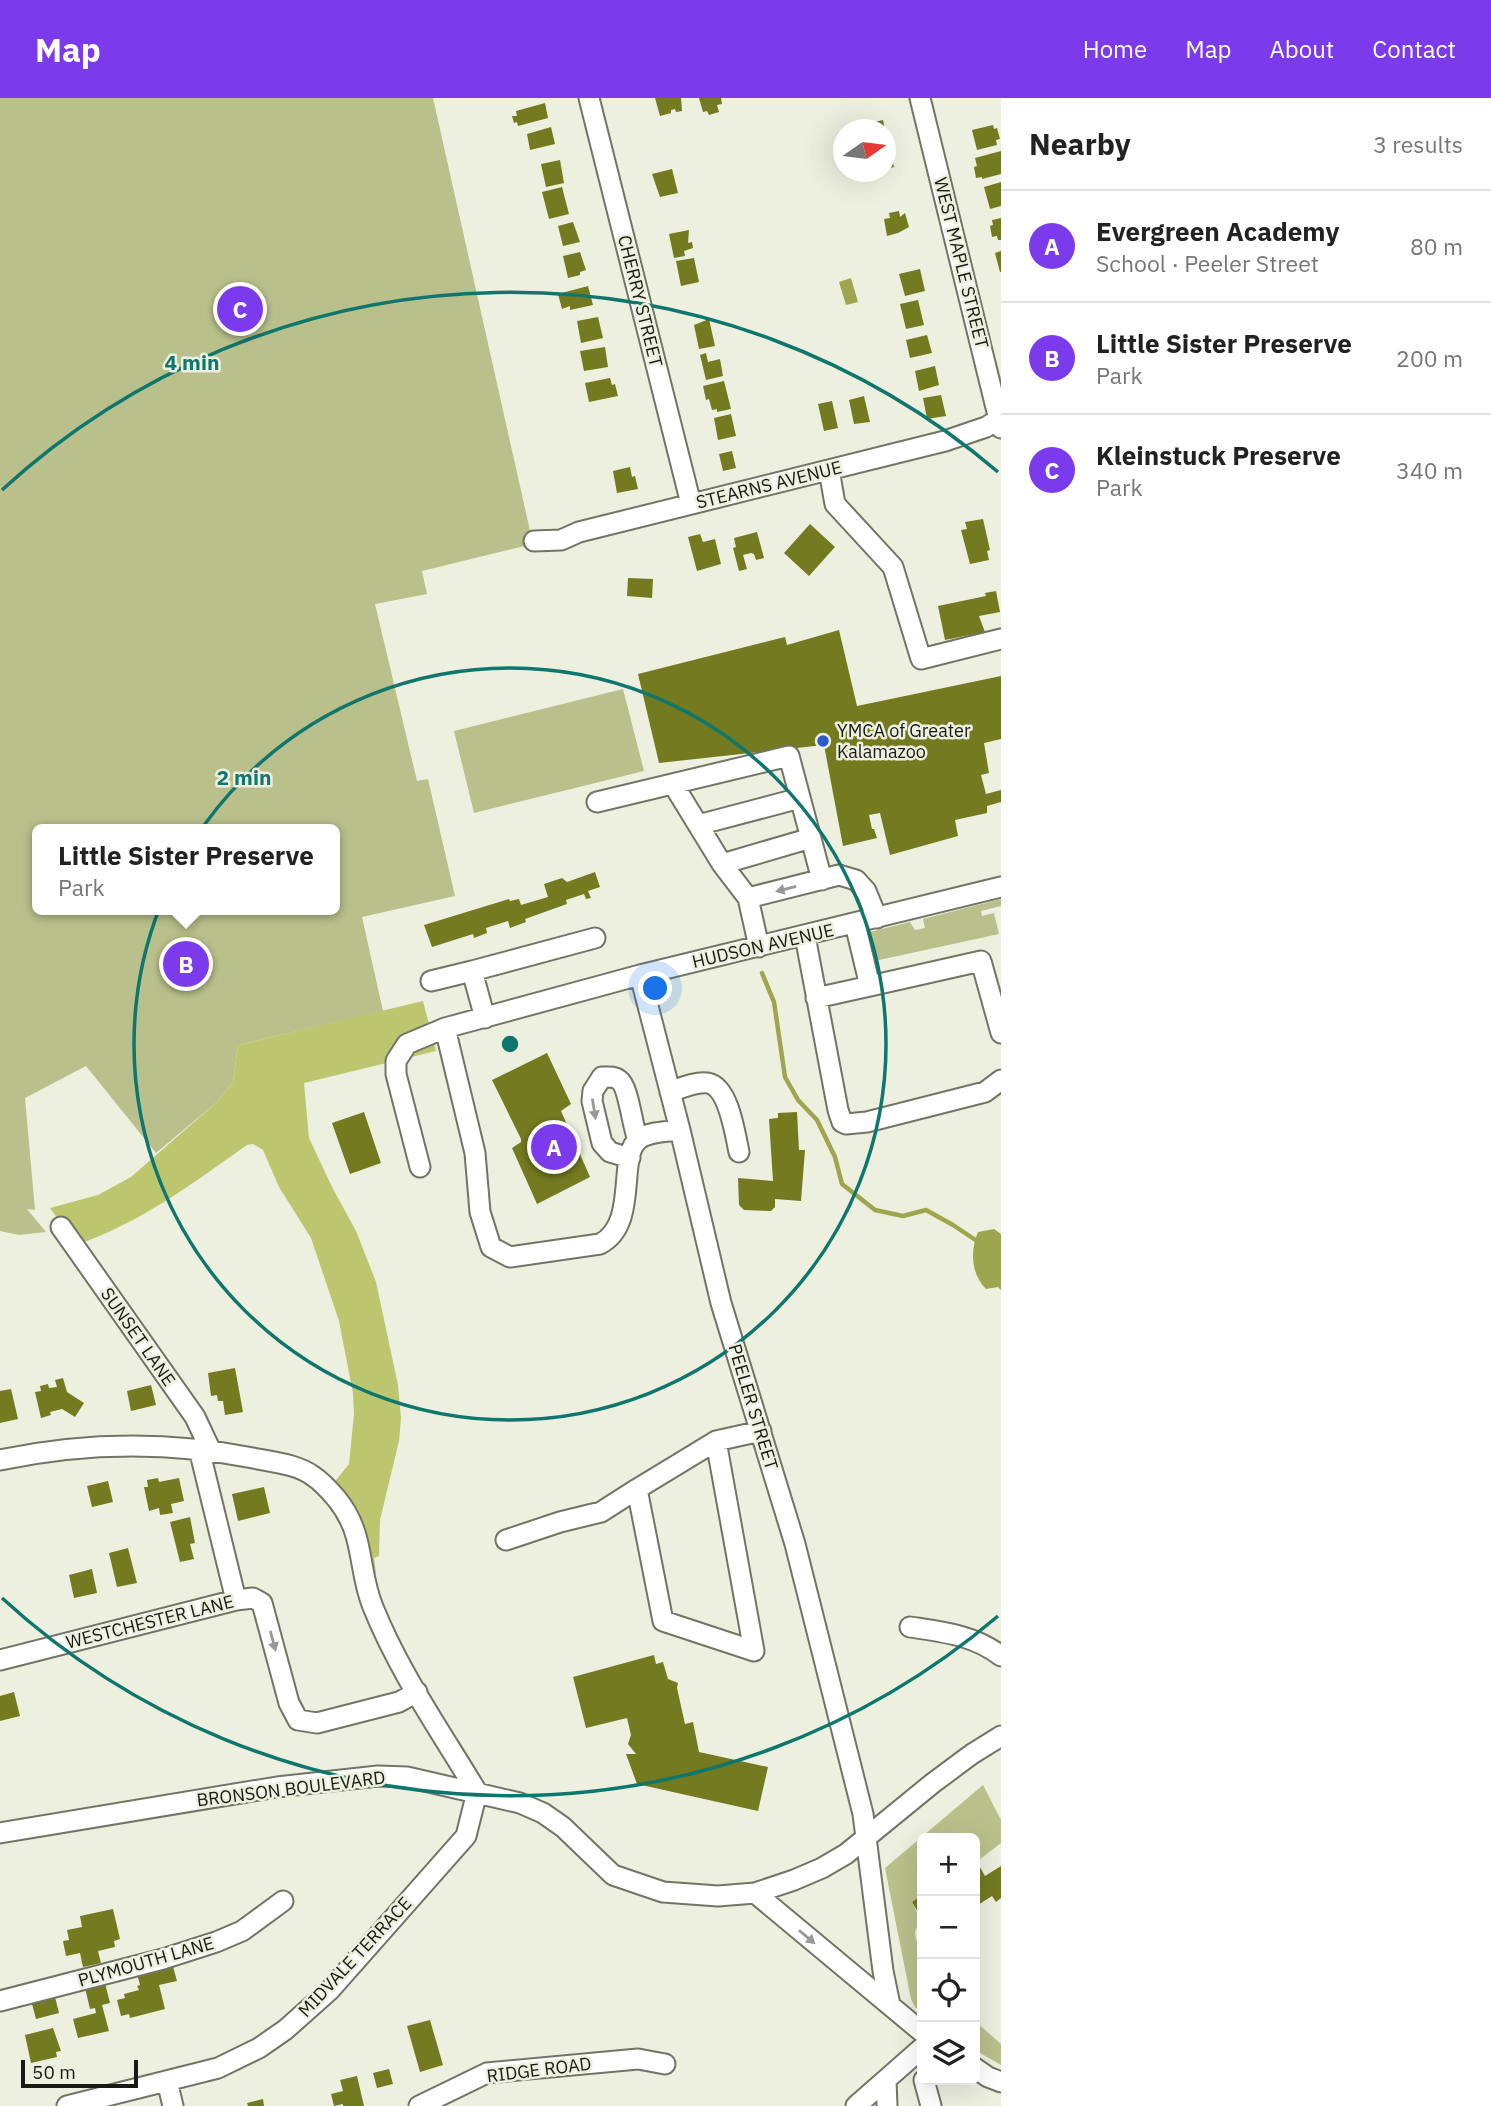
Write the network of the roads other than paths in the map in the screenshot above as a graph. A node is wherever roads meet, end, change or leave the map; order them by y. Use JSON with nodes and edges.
{"nodes":[{"id":1,"x":589,"y":98,"type":"edge"},
{"id":2,"x":920,"y":98,"type":"edge"},
{"id":3,"x":1000,"y":421,"type":"edge"},
{"id":4,"x":829,"y":470,"type":"junction"},
{"id":5,"x":691,"y":504,"type":"junction"},
{"id":6,"x":534,"y":541,"type":"dead end"},
{"id":7,"x":1001,"y":639,"type":"edge"},
{"id":8,"x":673,"y":784,"type":"junction"},
{"id":9,"x":800,"y":798,"type":"junction"},
{"id":10,"x":597,"y":802,"type":"dead end"},
{"id":11,"x":698,"y":825,"type":"junction"},
{"id":12,"x":811,"y":838,"type":"junction"},
{"id":13,"x":722,"y":863,"type":"junction"},
{"id":14,"x":822,"y":880,"type":"junction"},
{"id":15,"x":1001,"y":887,"type":"edge"},
{"id":16,"x":748,"y":898,"type":"junction"},
{"id":17,"x":877,"y":918,"type":"junction"},
{"id":18,"x":855,"y":924,"type":"junction"},
{"id":19,"x":805,"y":936,"type":"junction"},
{"id":20,"x":595,"y":938,"type":"dead end"},
{"id":21,"x":759,"y":947,"type":"junction"},
{"id":22,"x":472,"y":971,"type":"junction"},
{"id":23,"x":640,"y":975,"type":"junction"},
{"id":24,"x":431,"y":981,"type":"dead end"},
{"id":25,"x":870,"y":985,"type":"junction"},
{"id":26,"x":816,"y":998,"type":"junction"},
{"id":27,"x":485,"y":1017,"type":"junction"},
{"id":28,"x":444,"y":1028,"type":"junction"},
{"id":29,"x":1001,"y":1032,"type":"edge"},
{"id":30,"x":1001,"y":1080,"type":"edge"},
{"id":31,"x":670,"y":1092,"type":"junction"},
{"id":32,"x":680,"y":1130,"type":"junction"},
{"id":33,"x":739,"y":1152,"type":"dead end"},
{"id":34,"x":421,"y":1167,"type":"dead end"},
{"id":35,"x":61,"y":1227,"type":"dead end"},
{"id":36,"x":761,"y":1431,"type":"junction"},
{"id":37,"x":716,"y":1441,"type":"junction"},
{"id":38,"x":205,"y":1449,"type":"junction"},
{"id":39,"x":0,"y":1460,"type":"edge"},
{"id":40,"x":637,"y":1489,"type":"junction"},
{"id":41,"x":506,"y":1540,"type":"dead end"},
{"id":42,"x":236,"y":1600,"type":"junction"},
{"id":43,"x":910,"y":1627,"type":"dead end"},
{"id":44,"x":1001,"y":1656,"type":"edge"},
{"id":45,"x":0,"y":1660,"type":"edge"},
{"id":46,"x":417,"y":1692,"type":"junction"},
{"id":47,"x":1001,"y":1736,"type":"edge"},
{"id":48,"x":477,"y":1793,"type":"junction"},
{"id":49,"x":0,"y":1833,"type":"edge"},
{"id":50,"x":866,"y":1838,"type":"junction"},
{"id":51,"x":755,"y":1893,"type":"junction"},
{"id":52,"x":283,"y":1902,"type":"dead end"},
{"id":53,"x":0,"y":2001,"type":"edge"},
{"id":54,"x":890,"y":2005,"type":"junction"},
{"id":55,"x":917,"y":2028,"type":"edge"},
{"id":56,"x":917,"y":2060,"type":"edge"},
{"id":57,"x":665,"y":2064,"type":"dead end"},
{"id":58,"x":980,"y":2071,"type":"edge"},
{"id":59,"x":886,"y":2080,"type":"junction"},
{"id":60,"x":167,"y":2081,"type":"junction"},
{"id":61,"x":1001,"y":2082,"type":"edge"},
{"id":62,"x":926,"y":2085,"type":"edge"},
{"id":63,"x":67,"y":2106,"type":"edge"},
{"id":64,"x":173,"y":2106,"type":"edge"},
{"id":65,"x":419,"y":2106,"type":"edge"},
{"id":66,"x":856,"y":2106,"type":"edge"},
{"id":67,"x":887,"y":2106,"type":"edge"},
{"id":68,"x":931,"y":2106,"type":"edge"}],
"edges":[{"from":1,"to":5,"type":"street","name":"CHERRY STREET"},
{"from":2,"to":3,"type":"street","name":"WEST MAPLE STREET"},
{"from":3,"to":4,"type":"street","name":"STEARNS AVENUE"},
{"from":4,"to":5,"type":"street","name":"STEARNS AVENUE"},
{"from":4,"to":7,"type":"street"},
{"from":5,"to":6,"type":"street","name":"STEARNS AVENUE"},
{"from":8,"to":9,"type":"street"},
{"from":8,"to":10,"type":"street"},
{"from":8,"to":11,"type":"street"},
{"from":9,"to":11,"type":"street"},
{"from":9,"to":12,"type":"street"},
{"from":11,"to":13,"type":"street"},
{"from":12,"to":13,"type":"street"},
{"from":12,"to":14,"type":"street"},
{"from":13,"to":16,"type":"street"},
{"from":14,"to":16,"type":"street","one_way":true},
{"from":14,"to":17,"type":"street"},
{"from":15,"to":17,"type":"street","name":"HUDSON AVENUE"},
{"from":16,"to":21,"type":"street"},
{"from":17,"to":18,"type":"street","name":"HUDSON AVENUE"},
{"from":18,"to":19,"type":"street","name":"HUDSON AVENUE"},
{"from":18,"to":25,"type":"street"},
{"from":19,"to":21,"type":"street","name":"HUDSON AVENUE"},
{"from":19,"to":26,"type":"street"},
{"from":20,"to":22,"type":"street"},
{"from":21,"to":23,"type":"street","name":"HUDSON AVENUE"},
{"from":22,"to":24,"type":"street"},
{"from":22,"to":27,"type":"street"},
{"from":23,"to":27,"type":"street","name":"HUDSON AVENUE"},
{"from":23,"to":31,"type":"street","name":"PEELER STREET"},
{"from":25,"to":26,"type":"street"},
{"from":25,"to":29,"type":"street"},
{"from":26,"to":30,"type":"street"},
{"from":27,"to":28,"type":"street","name":"HUDSON AVENUE"},
{"from":28,"to":32,"type":"street"},
{"from":28,"to":34,"type":"street","name":"HUDSON AVENUE"},
{"from":31,"to":32,"type":"street","name":"PEELER STREET"},
{"from":31,"to":33,"type":"street"},
{"from":32,"to":36,"type":"street","name":"PEELER STREET"},
{"from":35,"to":38,"type":"street","name":"SUNSET LANE"},
{"from":36,"to":37,"type":"street"},
{"from":36,"to":50,"type":"street","name":"PEELER STREET"},
{"from":37,"to":40,"type":"street"},
{"from":37,"to":40,"type":"street"},
{"from":38,"to":39,"type":"street"},
{"from":38,"to":42,"type":"street","name":"SUNSET LANE"},
{"from":38,"to":46,"type":"street"},
{"from":40,"to":41,"type":"street"},
{"from":42,"to":45,"type":"street","name":"WESTCHESTER LANE"},
{"from":42,"to":46,"type":"street","name":"WESTCHESTER LANE","one_way":true},
{"from":43,"to":44,"type":"street"},
{"from":46,"to":48,"type":"street"},
{"from":47,"to":50,"type":"street","name":"BRONSON BOULEVARD"},
{"from":48,"to":49,"type":"street","name":"BRONSON BOULEVARD"},
{"from":48,"to":51,"type":"street","name":"BRONSON BOULEVARD"},
{"from":48,"to":60,"type":"street","name":"MIDVALE TERRACE"},
{"from":50,"to":51,"type":"street","name":"BRONSON BOULEVARD"},
{"from":50,"to":54,"type":"street","name":"PEELER STREET"},
{"from":51,"to":54,"type":"street","one_way":true},
{"from":52,"to":53,"type":"street","name":"PLYMOUTH LANE"},
{"from":54,"to":55,"type":"street"},
{"from":56,"to":59,"type":"street"},
{"from":57,"to":65,"type":"street","name":"RIDGE ROAD"},
{"from":58,"to":61,"type":"street"},
{"from":59,"to":66,"type":"street"},
{"from":59,"to":67,"type":"street"},
{"from":60,"to":63,"type":"street","name":"MIDVALE TERRACE"},
{"from":60,"to":64,"type":"street"},
{"from":62,"to":68,"type":"street"}]}
